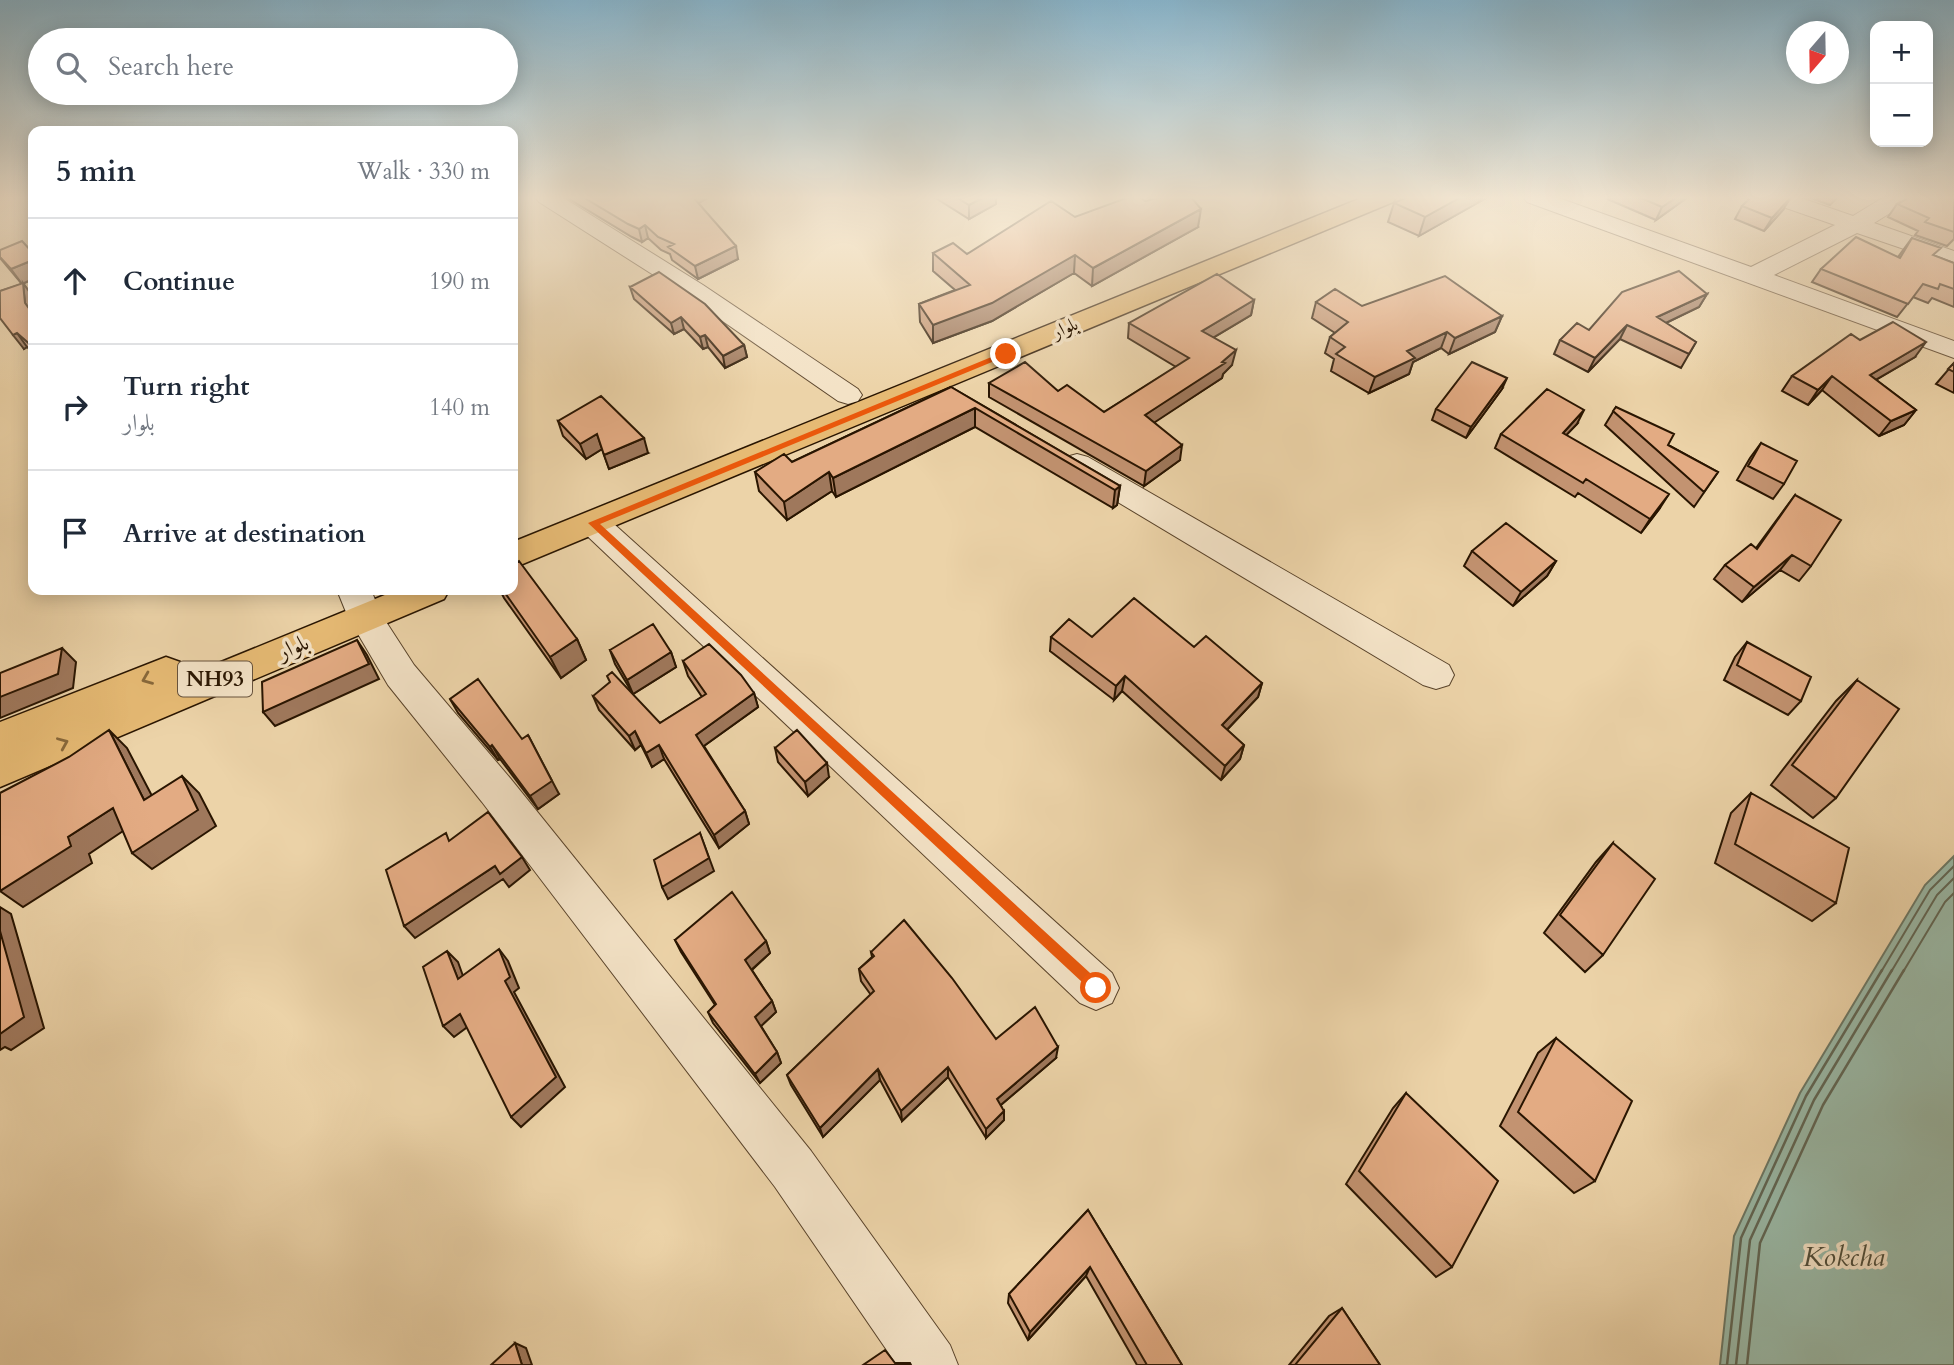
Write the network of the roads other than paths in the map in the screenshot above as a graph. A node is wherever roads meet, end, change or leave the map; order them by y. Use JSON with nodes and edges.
{"nodes":[{"id":1,"x":648,"y":261,"type":"edge"},
{"id":2,"x":1178,"y":261,"type":"edge"},
{"id":3,"x":1230,"y":261,"type":"edge"},
{"id":4,"x":1711,"y":261,"type":"edge"},
{"id":5,"x":1783,"y":261,"type":"edge"},
{"id":6,"x":1753,"y":276,"type":"junction"},
{"id":7,"x":1954,"y":350,"type":"edge"},
{"id":8,"x":937,"y":382,"type":"junction"},
{"id":9,"x":848,"y":395,"type":"junction"},
{"id":10,"x":973,"y":402,"type":"edge"},
{"id":11,"x":1056,"y":451,"type":"edge"},
{"id":12,"x":593,"y":523,"type":"junction"},
{"id":13,"x":518,"y":529,"type":"edge"},
{"id":14,"x":518,"y":554,"type":"edge"},
{"id":15,"x":387,"y":595,"type":"edge"},
{"id":16,"x":361,"y":598,"type":"edge"},
{"id":17,"x":1436,"y":675,"type":"dead end"},
{"id":18,"x":0,"y":739,"type":"edge"},
{"id":19,"x":0,"y":769,"type":"edge"},
{"id":20,"x":1096,"y":988,"type":"dead end"},
{"id":21,"x":930,"y":1365,"type":"edge"}],
"edges":[{"from":1,"to":9,"type":"street"},
{"from":2,"to":9,"type":"main road","name":"بلوار"},
{"from":3,"to":8,"type":"main road","name":"بلوار"},
{"from":4,"to":6,"type":"street"},
{"from":5,"to":6,"type":"street"},
{"from":6,"to":7,"type":"street"},
{"from":8,"to":10,"type":"street"},
{"from":8,"to":12,"type":"main road","name":"بلوار"},
{"from":9,"to":13,"type":"main road","name":"بلوار"},
{"from":11,"to":17,"type":"street"},
{"from":12,"to":14,"type":"main road","name":"بلوار"},
{"from":12,"to":20,"type":"street"},
{"from":15,"to":16,"type":"main road","name":"بلوار","number":"NH93"},
{"from":16,"to":18,"type":"main road","name":"بلوار","number":"NH93","one_way":true},
{"from":19,"to":16,"type":"main road","name":"بلوار","number":"NH93","one_way":true},
{"from":16,"to":21,"type":"street"}]}
